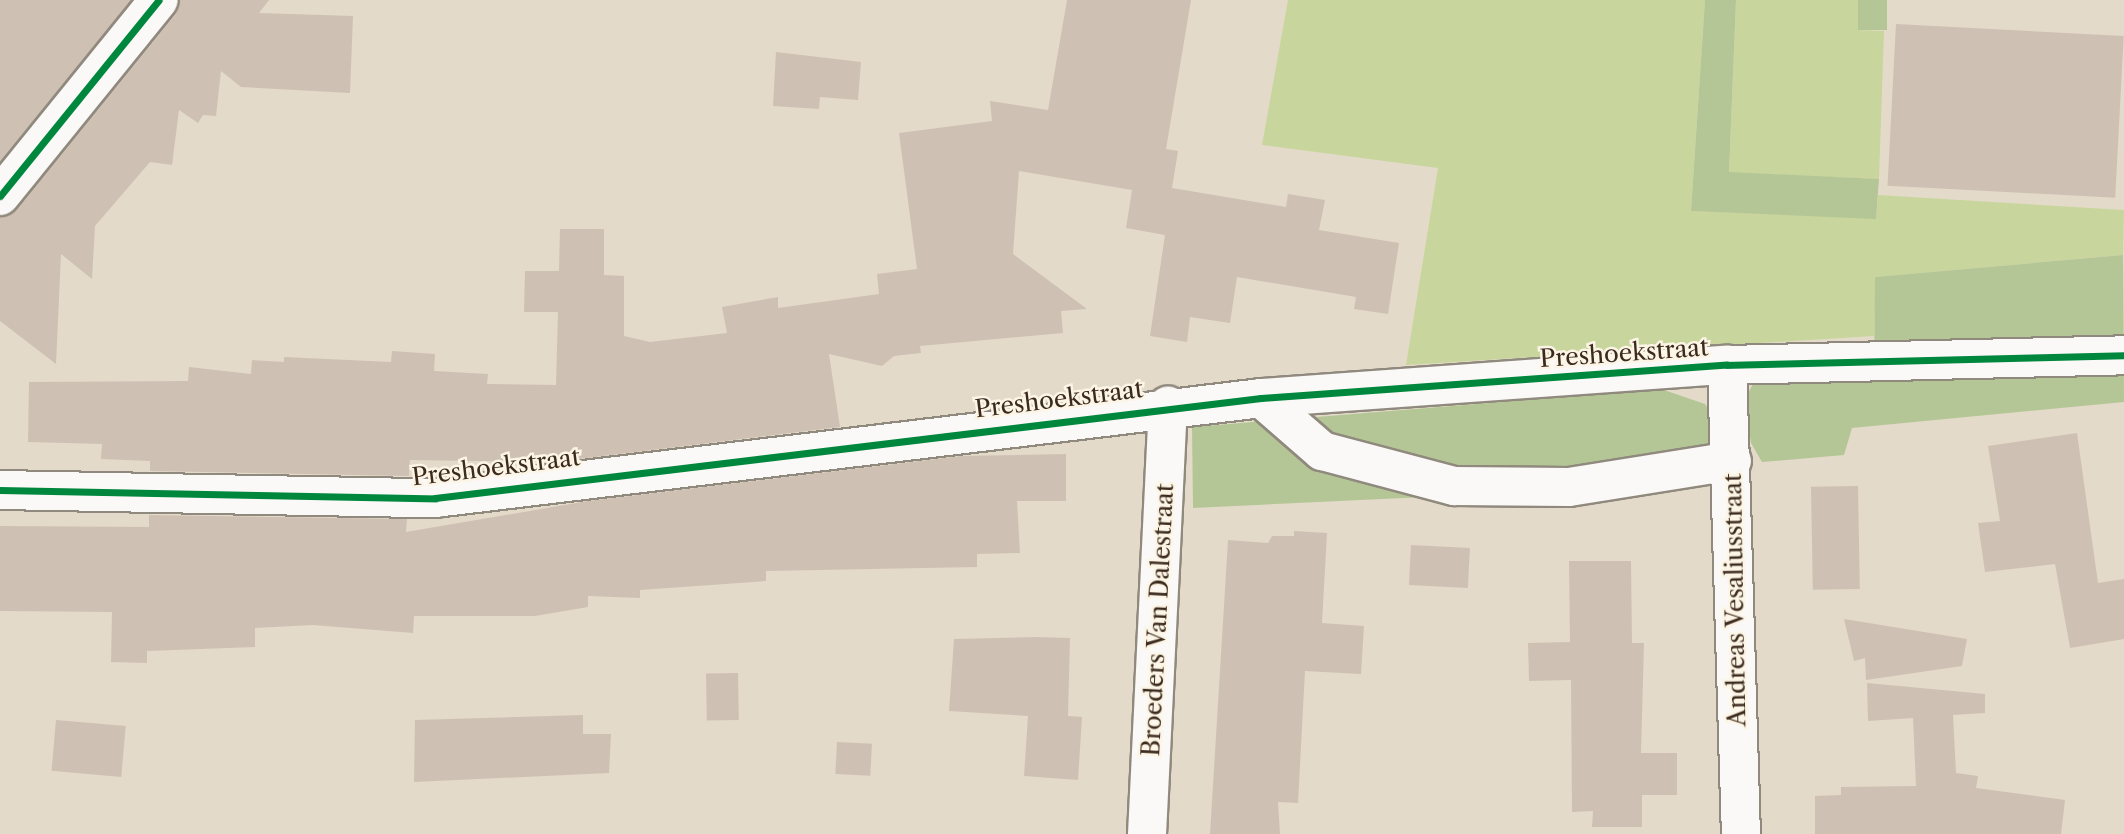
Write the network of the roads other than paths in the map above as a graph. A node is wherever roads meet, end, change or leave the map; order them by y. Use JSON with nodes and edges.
{"nodes":[{"id":1,"x":159,"y":0,"type":"edge"},
{"id":2,"x":0,"y":196,"type":"edge"},
{"id":3,"x":2124,"y":355,"type":"edge"},
{"id":4,"x":1727,"y":365,"type":"junction"},
{"id":5,"x":1261,"y":398,"type":"junction"},
{"id":6,"x":1168,"y":406,"type":"junction"},
{"id":7,"x":1732,"y":461,"type":"junction"},
{"id":8,"x":0,"y":490,"type":"edge"},
{"id":9,"x":1147,"y":834,"type":"edge"},
{"id":10,"x":1741,"y":834,"type":"edge"}],
"edges":[{"from":1,"to":2,"type":"street"},
{"from":3,"to":4,"type":"street","name":"Preshoekstraat"},
{"from":4,"to":5,"type":"street","name":"Preshoekstraat"},
{"from":4,"to":7,"type":"street","name":"Andreas Vesaliusstraat"},
{"from":5,"to":6,"type":"street","name":"Preshoekstraat"},
{"from":5,"to":7,"type":"street"},
{"from":6,"to":8,"type":"street","name":"Preshoekstraat"},
{"from":6,"to":9,"type":"street","name":"Broeders Van Dalestraat"},
{"from":7,"to":10,"type":"street","name":"Andreas Vesaliusstraat"}]}
